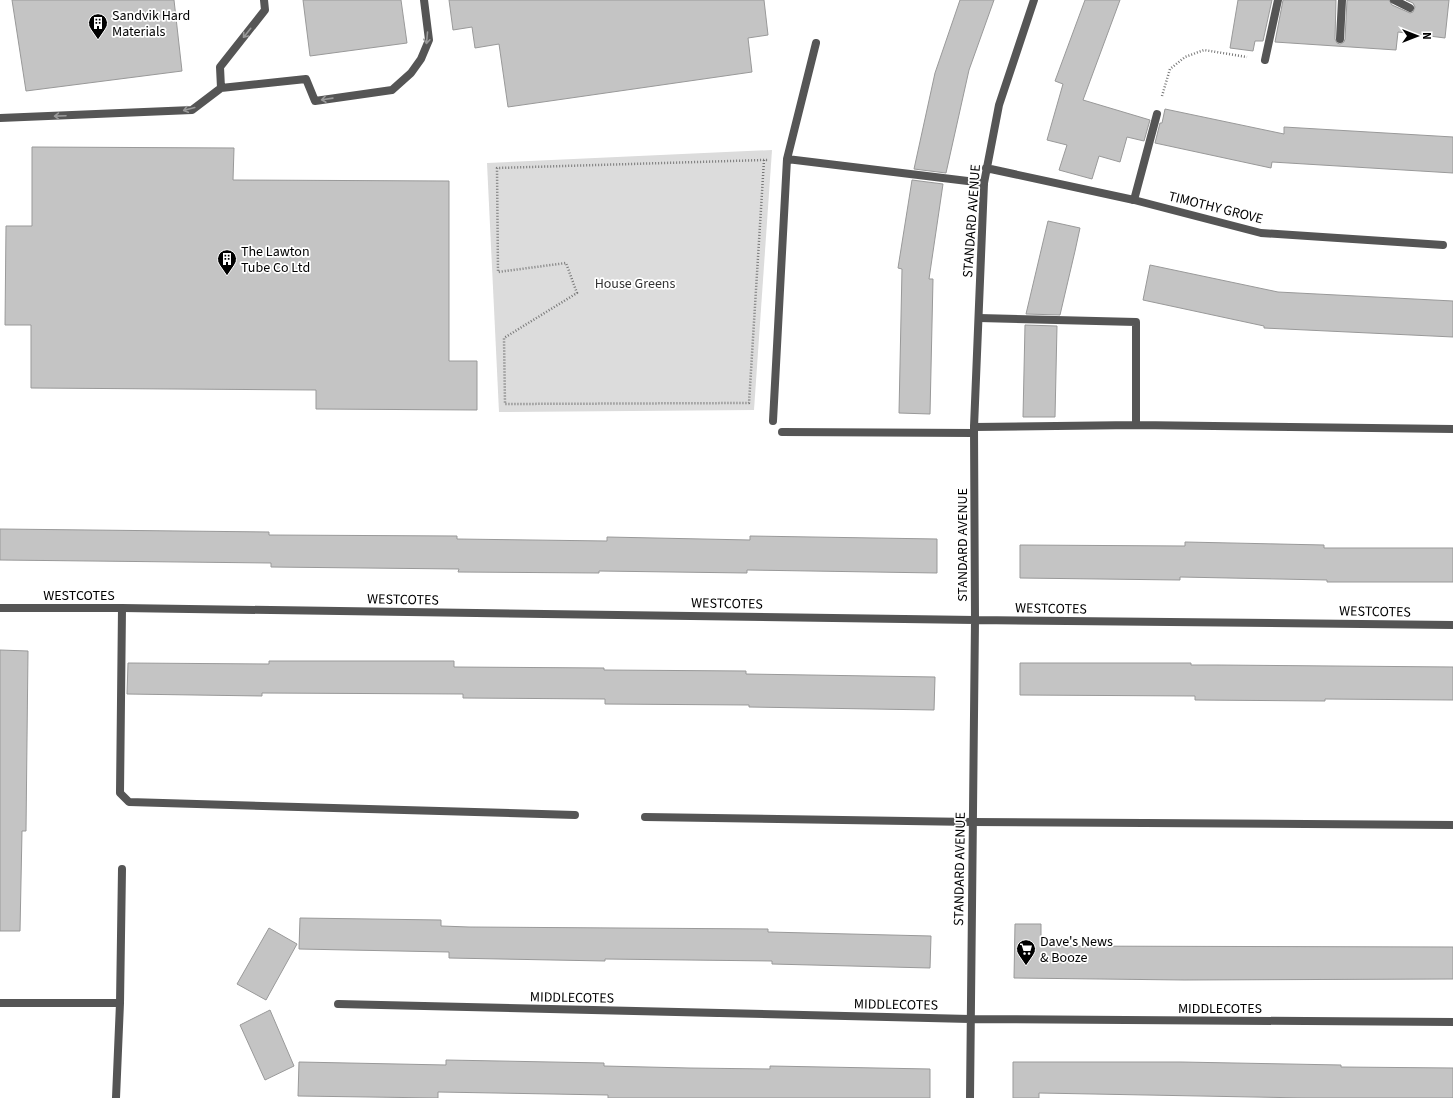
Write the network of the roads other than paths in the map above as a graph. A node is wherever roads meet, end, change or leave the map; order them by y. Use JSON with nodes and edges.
{"nodes":[{"id":1,"x":264,"y":0,"type":"edge"},
{"id":2,"x":424,"y":0,"type":"edge"},
{"id":3,"x":1034,"y":0,"type":"edge"},
{"id":4,"x":1278,"y":0,"type":"edge"},
{"id":5,"x":1342,"y":0,"type":"edge"},
{"id":6,"x":1394,"y":0,"type":"edge"},
{"id":7,"x":1410,"y":8,"type":"dead end"},
{"id":8,"x":1340,"y":39,"type":"dead end"},
{"id":9,"x":816,"y":43,"type":"dead end"},
{"id":10,"x":1266,"y":60,"type":"road end"},
{"id":11,"x":221,"y":88,"type":"junction"},
{"id":12,"x":1157,"y":114,"type":"road end"},
{"id":13,"x":0,"y":118,"type":"edge"},
{"id":14,"x":788,"y":159,"type":"junction"},
{"id":15,"x":986,"y":168,"type":"junction"},
{"id":16,"x":984,"y":184,"type":"junction"},
{"id":17,"x":1134,"y":200,"type":"junction"},
{"id":18,"x":1444,"y":245,"type":"dead end"},
{"id":19,"x":979,"y":318,"type":"junction"},
{"id":20,"x":773,"y":421,"type":"dead end"},
{"id":21,"x":1136,"y":425,"type":"junction"},
{"id":22,"x":1453,"y":429,"type":"edge"},
{"id":23,"x":974,"y":430,"type":"junction"},
{"id":24,"x":782,"y":432,"type":"dead end"},
{"id":25,"x":0,"y":608,"type":"edge"},
{"id":26,"x":122,"y":608,"type":"junction"},
{"id":27,"x":975,"y":620,"type":"junction"},
{"id":28,"x":1453,"y":625,"type":"edge"},
{"id":29,"x":575,"y":815,"type":"dead end"},
{"id":30,"x":645,"y":817,"type":"dead end"},
{"id":31,"x":972,"y":822,"type":"junction"},
{"id":32,"x":1453,"y":825,"type":"edge"},
{"id":33,"x":122,"y":869,"type":"dead end"},
{"id":34,"x":0,"y":1002,"type":"edge"},
{"id":35,"x":120,"y":1003,"type":"junction"},
{"id":36,"x":338,"y":1004,"type":"dead end"},
{"id":37,"x":970,"y":1019,"type":"junction"},
{"id":38,"x":1453,"y":1022,"type":"edge"},
{"id":39,"x":116,"y":1098,"type":"edge"},
{"id":40,"x":970,"y":1098,"type":"edge"}],
"edges":[{"from":1,"to":11,"type":"street","one_way":true},
{"from":2,"to":11,"type":"street","one_way":true},
{"from":3,"to":15,"type":"street","name":"STANDARD AVENUE"},
{"from":4,"to":10,"type":"street"},
{"from":5,"to":8,"type":"street"},
{"from":6,"to":7,"type":"street"},
{"from":9,"to":14,"type":"street"},
{"from":11,"to":13,"type":"street","one_way":true},
{"from":12,"to":17,"type":"street"},
{"from":14,"to":16,"type":"street"},
{"from":14,"to":20,"type":"street"},
{"from":15,"to":16,"type":"street","name":"STANDARD AVENUE"},
{"from":15,"to":17,"type":"street","name":"TIMOTHY GROVE"},
{"from":16,"to":19,"type":"street","name":"STANDARD AVENUE"},
{"from":17,"to":18,"type":"street","name":"TIMOTHY GROVE"},
{"from":19,"to":21,"type":"street"},
{"from":19,"to":23,"type":"street","name":"STANDARD AVENUE"},
{"from":21,"to":22,"type":"street"},
{"from":21,"to":23,"type":"street"},
{"from":23,"to":24,"type":"street"},
{"from":23,"to":27,"type":"street","name":"STANDARD AVENUE"},
{"from":25,"to":26,"type":"street","name":"WESTCOTES"},
{"from":26,"to":27,"type":"street","name":"WESTCOTES"},
{"from":26,"to":29,"type":"street"},
{"from":27,"to":28,"type":"street","name":"WESTCOTES"},
{"from":27,"to":31,"type":"street","name":"STANDARD AVENUE"},
{"from":30,"to":31,"type":"street"},
{"from":31,"to":32,"type":"street"},
{"from":31,"to":37,"type":"street","name":"STANDARD AVENUE"},
{"from":33,"to":35,"type":"street"},
{"from":34,"to":35,"type":"street"},
{"from":35,"to":39,"type":"street"},
{"from":36,"to":37,"type":"street","name":"MIDDLECOTES"},
{"from":37,"to":38,"type":"street","name":"MIDDLECOTES"},
{"from":37,"to":40,"type":"street","name":"STANDARD AVENUE"}]}
